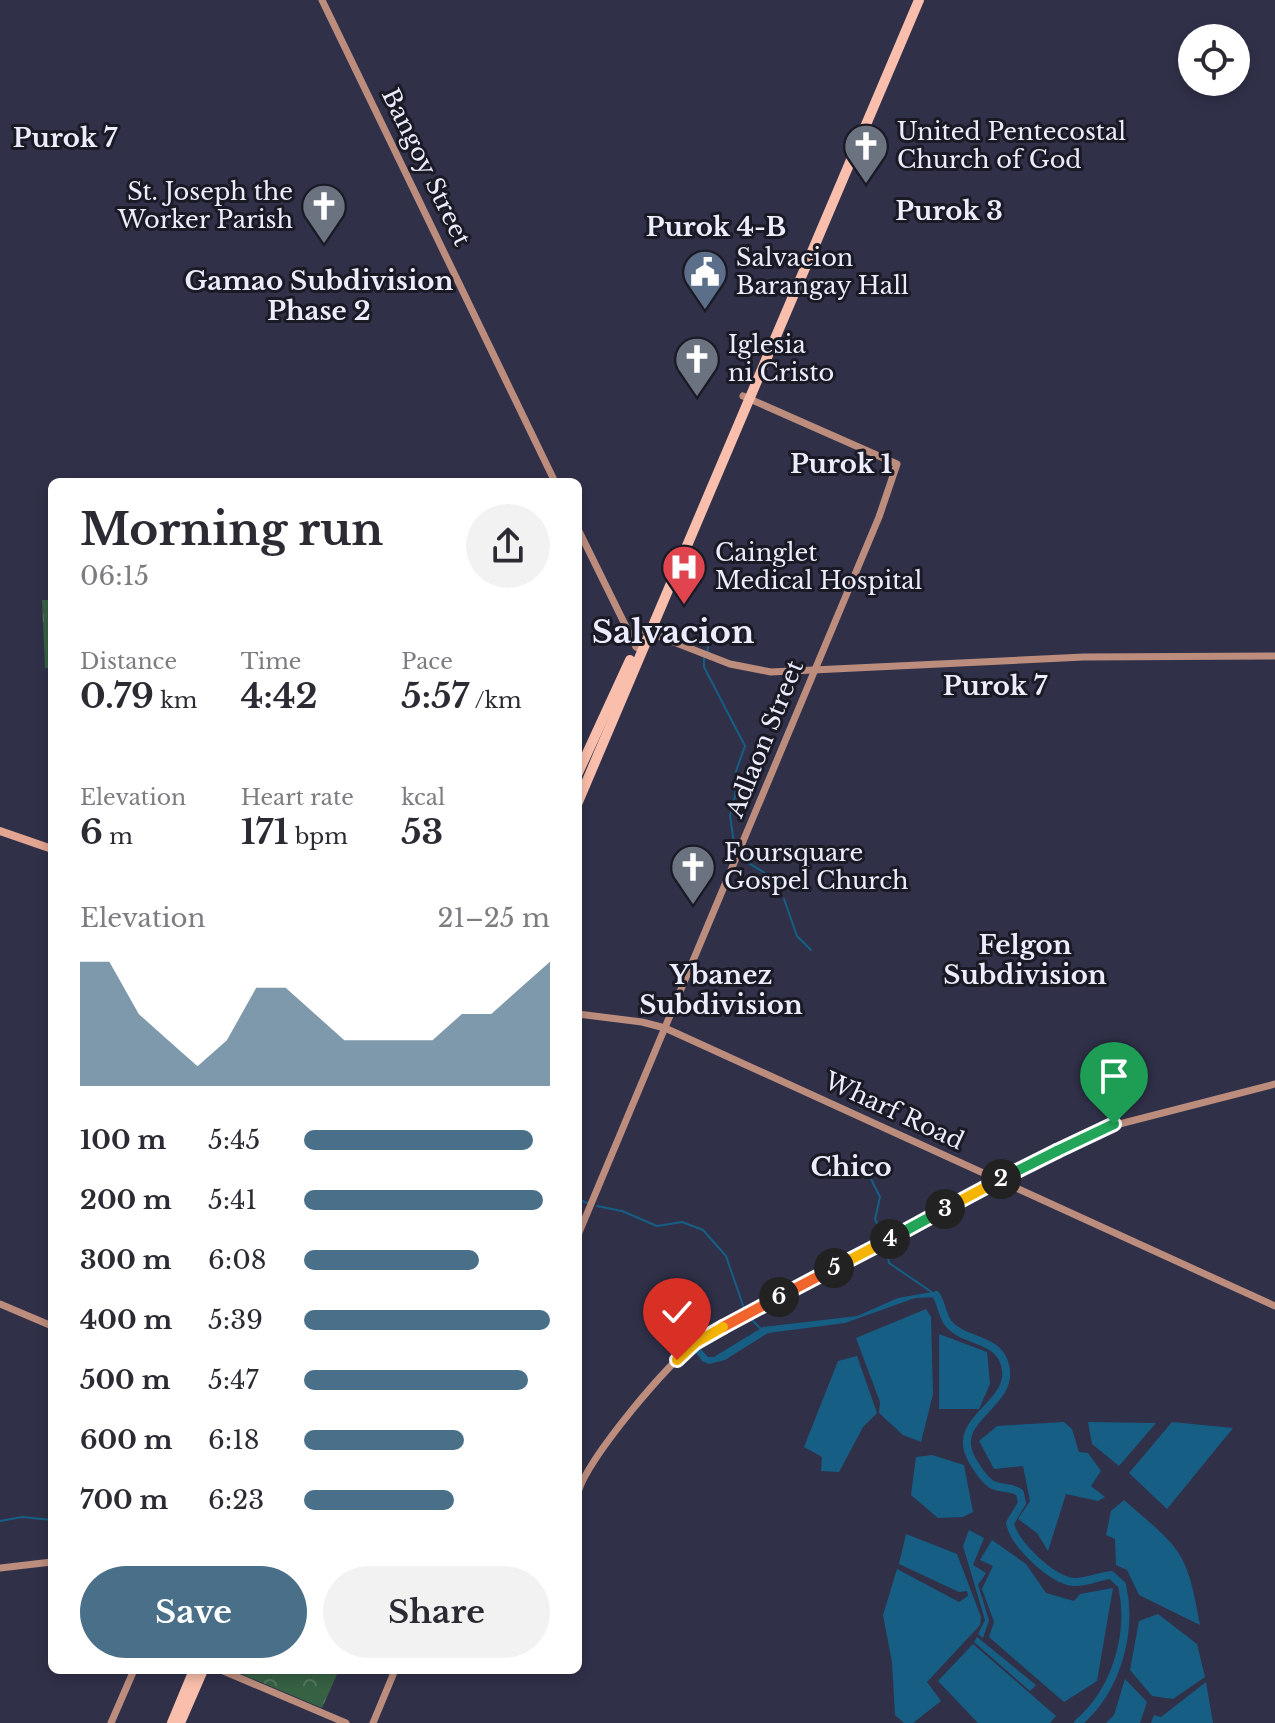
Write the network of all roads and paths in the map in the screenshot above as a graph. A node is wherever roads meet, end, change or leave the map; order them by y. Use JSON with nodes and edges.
{"nodes":[{"id":1,"x":322,"y":0,"type":"edge"},
{"id":2,"x":913,"y":0,"type":"edge"},
{"id":3,"x":919,"y":0,"type":"edge"},
{"id":4,"x":809,"y":250,"type":"junction"},
{"id":5,"x":746,"y":397,"type":"junction"},
{"id":6,"x":553,"y":478,"type":"edge"},
{"id":7,"x":582,"y":537,"type":"edge"},
{"id":8,"x":646,"y":631,"type":"junction"},
{"id":9,"x":638,"y":649,"type":"junction"},
{"id":10,"x":1275,"y":656,"type":"edge"},
{"id":11,"x":814,"y":671,"type":"junction"},
{"id":12,"x":601,"y":733,"type":"junction"},
{"id":13,"x":582,"y":766,"type":"edge"},
{"id":14,"x":582,"y":790,"type":"edge"},
{"id":15,"x":0,"y":831,"type":"edge"},
{"id":16,"x":48,"y":848,"type":"edge"},
{"id":17,"x":582,"y":1014,"type":"edge"},
{"id":18,"x":665,"y":1028,"type":"junction"},
{"id":19,"x":1275,"y":1084,"type":"edge"},
{"id":20,"x":998,"y":1181,"type":"junction"},
{"id":21,"x":582,"y":1225,"type":"edge"},
{"id":22,"x":0,"y":1304,"type":"edge"},
{"id":23,"x":1275,"y":1306,"type":"edge"},
{"id":24,"x":48,"y":1324,"type":"edge"},
{"id":25,"x":582,"y":1485,"type":"edge"},
{"id":26,"x":48,"y":1562,"type":"edge"},
{"id":27,"x":0,"y":1568,"type":"edge"},
{"id":28,"x":132,"y":1674,"type":"edge"},
{"id":29,"x":192,"y":1674,"type":"edge"},
{"id":30,"x":201,"y":1674,"type":"edge"},
{"id":31,"x":230,"y":1674,"type":"edge"},
{"id":32,"x":393,"y":1674,"type":"edge"},
{"id":33,"x":111,"y":1723,"type":"edge"},
{"id":34,"x":172,"y":1723,"type":"edge"},
{"id":35,"x":180,"y":1723,"type":"edge"},
{"id":36,"x":346,"y":1723,"type":"edge"},
{"id":37,"x":373,"y":1723,"type":"edge"}],
"edges":[{"from":1,"to":6,"type":"street","name":"Bangoy Street"},
{"from":2,"to":4,"type":"highway"},
{"from":3,"to":4,"type":"highway"},
{"from":4,"to":5,"type":"highway"},
{"from":5,"to":8,"type":"highway"},
{"from":5,"to":11,"type":"street","name":"Adlaon Street"},
{"from":7,"to":9,"type":"street"},
{"from":8,"to":9,"type":"highway"},
{"from":8,"to":11,"type":"street"},
{"from":9,"to":12,"type":"highway"},
{"from":10,"to":11,"type":"street"},
{"from":11,"to":18,"type":"street","name":"Adlaon Street"},
{"from":12,"to":13,"type":"highway"},
{"from":12,"to":14,"type":"highway"},
{"from":15,"to":16,"type":"main road"},
{"from":17,"to":18,"type":"street","name":"Wharf Road"},
{"from":18,"to":20,"type":"street","name":"Wharf Road"},
{"from":18,"to":21,"type":"street","name":"Adlaon Street"},
{"from":19,"to":20,"type":"street"},
{"from":20,"to":23,"type":"street","name":"Wharf Road"},
{"from":20,"to":25,"type":"street"},
{"from":22,"to":24,"type":"street"},
{"from":26,"to":27,"type":"street"},
{"from":28,"to":33,"type":"street"},
{"from":29,"to":34,"type":"highway"},
{"from":30,"to":35,"type":"highway"},
{"from":31,"to":36,"type":"street"},
{"from":32,"to":37,"type":"street"}]}
